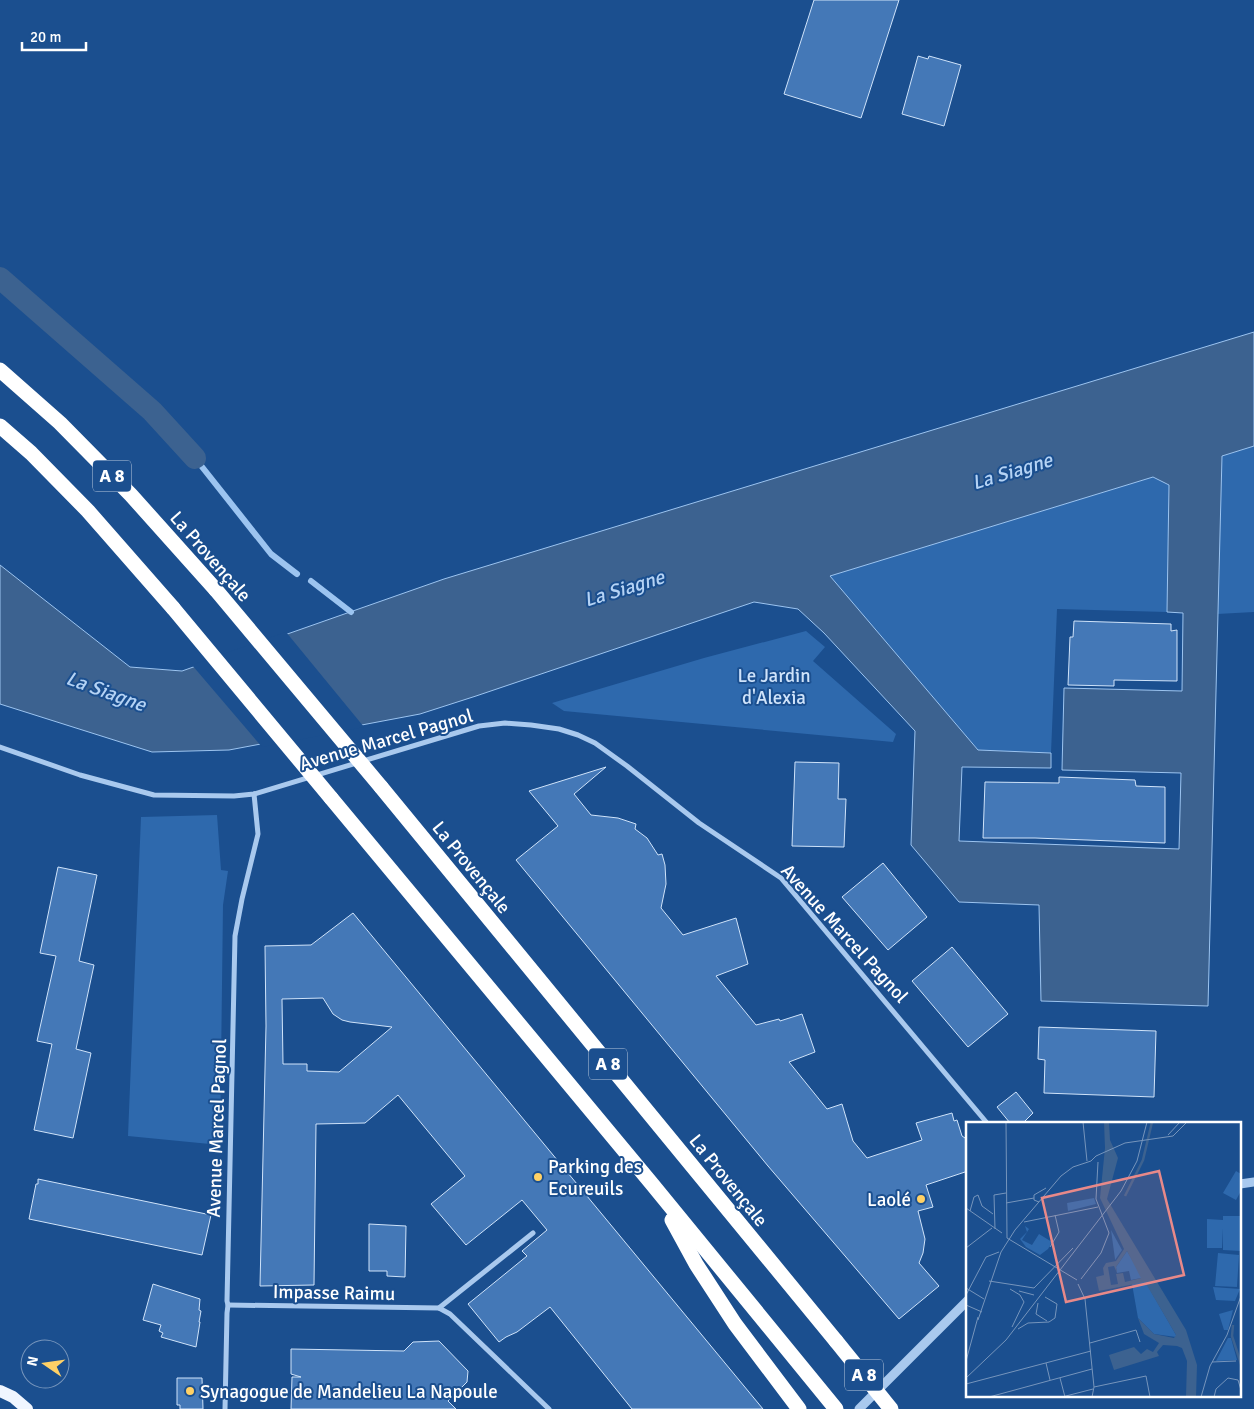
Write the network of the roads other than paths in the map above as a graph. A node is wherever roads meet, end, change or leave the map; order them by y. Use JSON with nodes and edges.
{"nodes":[{"id":1,"x":0,"y":370,"type":"edge"},
{"id":2,"x":0,"y":426,"type":"edge"},
{"id":3,"x":0,"y":747,"type":"edge"},
{"id":4,"x":254,"y":794,"type":"junction"},
{"id":5,"x":986,"y":1122,"type":"edge"},
{"id":6,"x":652,"y":1184,"type":"junction"},
{"id":7,"x":533,"y":1233,"type":"dead end"},
{"id":8,"x":966,"y":1302,"type":"edge"},
{"id":9,"x":228,"y":1305,"type":"junction"},
{"id":10,"x":439,"y":1308,"type":"junction"},
{"id":11,"x":0,"y":1391,"type":"edge"},
{"id":12,"x":796,"y":1406,"type":"edge"},
{"id":13,"x":27,"y":1409,"type":"edge"},
{"id":14,"x":225,"y":1409,"type":"edge"},
{"id":15,"x":548,"y":1409,"type":"edge"},
{"id":16,"x":836,"y":1409,"type":"edge"},
{"id":17,"x":859,"y":1409,"type":"edge"},
{"id":18,"x":891,"y":1409,"type":"edge"}],
"edges":[{"from":1,"to":18,"type":"highway","name":"La Provençale","number":"A 8","bridge":true},
{"from":2,"to":6,"type":"highway","number":"A 8","bridge":true},
{"from":3,"to":4,"type":"street"},
{"from":4,"to":5,"type":"street","name":"Avenue Marcel Pagnol"},
{"from":4,"to":9,"type":"street","name":"Avenue Marcel Pagnol"},
{"from":6,"to":12,"type":"highway"},
{"from":6,"to":16,"type":"highway","number":"A 8"},
{"from":7,"to":10,"type":"street"},
{"from":8,"to":17,"type":"street"},
{"from":9,"to":10,"type":"street","name":"Impasse Raimu"},
{"from":9,"to":14,"type":"street","name":"Avenue Marcel Pagnol"},
{"from":10,"to":15,"type":"street"},
{"from":11,"to":13,"type":"main road"}]}
